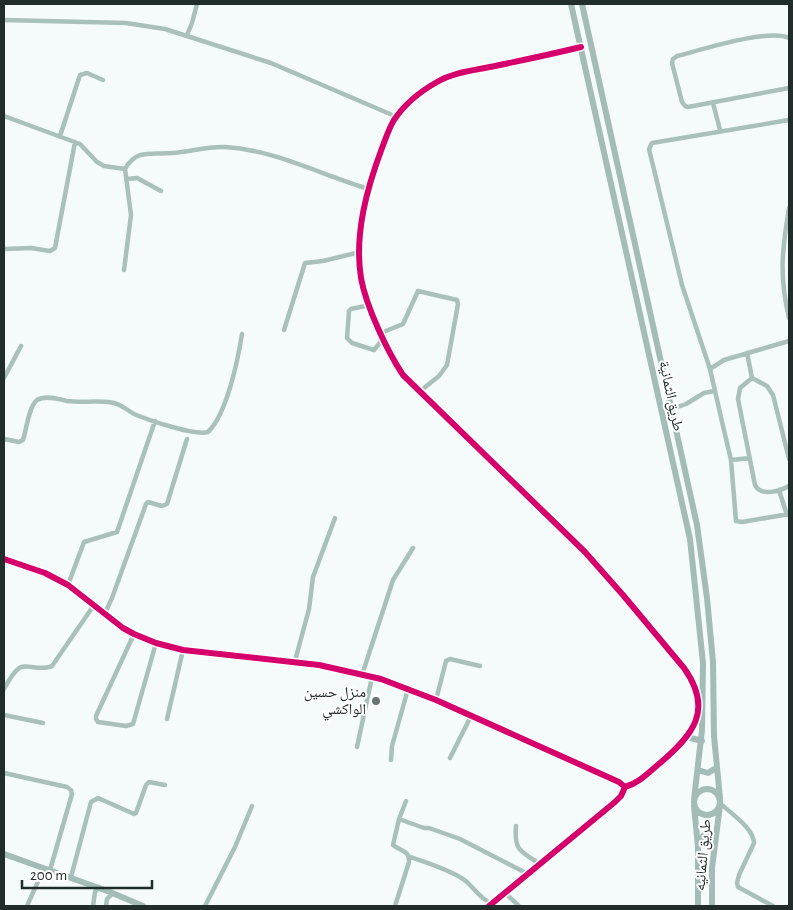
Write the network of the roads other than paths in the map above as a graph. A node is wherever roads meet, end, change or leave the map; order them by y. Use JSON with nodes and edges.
{"nodes":[{"id":1,"x":197,"y":4,"type":"edge"},
{"id":2,"x":571,"y":4,"type":"edge"},
{"id":3,"x":582,"y":4,"type":"edge"},
{"id":4,"x":4,"y":20,"type":"edge"},
{"id":5,"x":187,"y":35,"type":"junction"},
{"id":6,"x":789,"y":38,"type":"edge"},
{"id":7,"x":581,"y":47,"type":"junction"},
{"id":8,"x":103,"y":80,"type":"dead end"},
{"id":9,"x":789,"y":88,"type":"edge"},
{"id":10,"x":713,"y":103,"type":"junction"},
{"id":11,"x":4,"y":116,"type":"edge"},
{"id":12,"x":397,"y":117,"type":"junction"},
{"id":13,"x":789,"y":120,"type":"edge"},
{"id":14,"x":720,"y":130,"type":"junction"},
{"id":15,"x":60,"y":136,"type":"junction"},
{"id":16,"x":75,"y":142,"type":"junction"},
{"id":17,"x":125,"y":169,"type":"junction"},
{"id":18,"x":127,"y":179,"type":"junction"},
{"id":19,"x":369,"y":189,"type":"junction"},
{"id":20,"x":160,"y":191,"type":"dead end"},
{"id":21,"x":789,"y":208,"type":"edge"},
{"id":22,"x":787,"y":229,"type":"edge"},
{"id":23,"x":4,"y":249,"type":"edge"},
{"id":24,"x":360,"y":252,"type":"junction"},
{"id":25,"x":124,"y":270,"type":"dead end"},
{"id":26,"x":370,"y":305,"type":"junction"},
{"id":27,"x":789,"y":318,"type":"edge"},
{"id":28,"x":284,"y":330,"type":"dead end"},
{"id":29,"x":242,"y":334,"type":"dead end"},
{"id":30,"x":382,"y":336,"type":"junction"},
{"id":31,"x":789,"y":341,"type":"edge"},
{"id":32,"x":21,"y":346,"type":"dead end"},
{"id":33,"x":747,"y":353,"type":"junction"},
{"id":34,"x":710,"y":369,"type":"junction"},
{"id":35,"x":4,"y":378,"type":"edge"},
{"id":36,"x":752,"y":378,"type":"junction"},
{"id":37,"x":714,"y":391,"type":"junction"},
{"id":38,"x":419,"y":392,"type":"junction"},
{"id":39,"x":672,"y":409,"type":"junction"},
{"id":40,"x":155,"y":422,"type":"junction"},
{"id":41,"x":4,"y":439,"type":"edge"},
{"id":42,"x":187,"y":439,"type":"dead end"},
{"id":43,"x":750,"y":458,"type":"junction"},
{"id":44,"x":789,"y":459,"type":"edge"},
{"id":45,"x":731,"y":460,"type":"junction"},
{"id":46,"x":789,"y":486,"type":"edge"},
{"id":47,"x":779,"y":490,"type":"junction"},
{"id":48,"x":788,"y":514,"type":"edge"},
{"id":49,"x":335,"y":518,"type":"dead end"},
{"id":50,"x":413,"y":548,"type":"dead end"},
{"id":51,"x":4,"y":559,"type":"edge"},
{"id":52,"x":68,"y":585,"type":"junction"},
{"id":53,"x":94,"y":604,"type":"junction"},
{"id":54,"x":105,"y":613,"type":"junction"},
{"id":55,"x":134,"y":634,"type":"junction"},
{"id":56,"x":156,"y":643,"type":"junction"},
{"id":57,"x":183,"y":650,"type":"junction"},
{"id":58,"x":295,"y":661,"type":"junction"},
{"id":59,"x":480,"y":666,"type":"dead end"},
{"id":60,"x":362,"y":675,"type":"junction"},
{"id":61,"x":372,"y":677,"type":"junction"},
{"id":62,"x":4,"y":689,"type":"edge"},
{"id":63,"x":408,"y":690,"type":"junction"},
{"id":64,"x":436,"y":700,"type":"junction"},
{"id":65,"x":4,"y":715,"type":"edge"},
{"id":66,"x":471,"y":716,"type":"junction"},
{"id":67,"x":167,"y":719,"type":"dead end"},
{"id":68,"x":43,"y":723,"type":"dead end"},
{"id":69,"x":687,"y":738,"type":"junction"},
{"id":70,"x":702,"y":741,"type":"junction"},
{"id":71,"x":356,"y":747,"type":"dead end"},
{"id":72,"x":450,"y":758,"type":"dead end"},
{"id":73,"x":391,"y":760,"type":"dead end"},
{"id":74,"x":716,"y":768,"type":"junction"},
{"id":75,"x":698,"y":770,"type":"junction"},
{"id":76,"x":4,"y":774,"type":"edge"},
{"id":77,"x":164,"y":785,"type":"dead end"},
{"id":78,"x":625,"y":787,"type":"junction"},
{"id":79,"x":406,"y":801,"type":"dead end"},
{"id":80,"x":694,"y":802,"type":"junction"},
{"id":81,"x":720,"y":802,"type":"junction"},
{"id":82,"x":252,"y":806,"type":"dead end"},
{"id":83,"x":399,"y":819,"type":"junction"},
{"id":84,"x":516,"y":826,"type":"dead end"},
{"id":85,"x":714,"y":840,"type":"junction"},
{"id":86,"x":698,"y":841,"type":"junction"},
{"id":87,"x":4,"y":854,"type":"edge"},
{"id":88,"x":410,"y":857,"type":"junction"},
{"id":89,"x":541,"y":865,"type":"junction"},
{"id":90,"x":47,"y":869,"type":"junction"},
{"id":91,"x":528,"y":874,"type":"junction"},
{"id":92,"x":71,"y":877,"type":"junction"},
{"id":93,"x":99,"y":887,"type":"junction"},
{"id":94,"x":114,"y":893,"type":"junction"},
{"id":95,"x":505,"y":894,"type":"junction"},
{"id":96,"x":490,"y":905,"type":"edge"},
{"id":97,"x":27,"y":906,"type":"edge"},
{"id":98,"x":92,"y":906,"type":"edge"},
{"id":99,"x":106,"y":906,"type":"edge"},
{"id":100,"x":143,"y":906,"type":"edge"},
{"id":101,"x":205,"y":906,"type":"edge"},
{"id":102,"x":395,"y":906,"type":"edge"},
{"id":103,"x":519,"y":906,"type":"edge"},
{"id":104,"x":698,"y":906,"type":"edge"},
{"id":105,"x":712,"y":906,"type":"edge"},
{"id":106,"x":773,"y":906,"type":"edge"}],
"edges":[{"from":1,"to":5,"type":"street"},
{"from":2,"to":7,"type":"street","name":"طريق الثمانية"},
{"from":3,"to":39,"type":"street"},
{"from":4,"to":5,"type":"street"},
{"from":5,"to":12,"type":"street"},
{"from":6,"to":10,"type":"street"},
{"from":7,"to":12,"type":"street"},
{"from":7,"to":70,"type":"street","name":"طريق الثمانية"},
{"from":8,"to":15,"type":"street"},
{"from":9,"to":10,"type":"street"},
{"from":10,"to":14,"type":"street"},
{"from":11,"to":15,"type":"street"},
{"from":12,"to":19,"type":"street"},
{"from":13,"to":14,"type":"street"},
{"from":14,"to":34,"type":"street"},
{"from":15,"to":16,"type":"street"},
{"from":16,"to":17,"type":"street"},
{"from":16,"to":23,"type":"street"},
{"from":17,"to":18,"type":"street"},
{"from":17,"to":19,"type":"street"},
{"from":18,"to":20,"type":"street"},
{"from":18,"to":25,"type":"street"},
{"from":19,"to":24,"type":"street"},
{"from":21,"to":22,"type":"street"},
{"from":22,"to":27,"type":"street"},
{"from":24,"to":26,"type":"street"},
{"from":24,"to":28,"type":"street"},
{"from":26,"to":30,"type":"street"},
{"from":26,"to":30,"type":"street"},
{"from":29,"to":40,"type":"street"},
{"from":30,"to":38,"type":"street"},
{"from":30,"to":38,"type":"street"},
{"from":31,"to":33,"type":"street"},
{"from":32,"to":35,"type":"street"},
{"from":33,"to":34,"type":"street"},
{"from":33,"to":36,"type":"street"},
{"from":34,"to":37,"type":"street"},
{"from":36,"to":43,"type":"street"},
{"from":36,"to":44,"type":"street"},
{"from":37,"to":39,"type":"street"},
{"from":37,"to":45,"type":"street"},
{"from":38,"to":69,"type":"street"},
{"from":39,"to":74,"type":"street"},
{"from":40,"to":41,"type":"street"},
{"from":40,"to":52,"type":"street"},
{"from":42,"to":54,"type":"street"},
{"from":43,"to":45,"type":"street"},
{"from":43,"to":47,"type":"street"},
{"from":45,"to":48,"type":"street"},
{"from":46,"to":47,"type":"street"},
{"from":47,"to":48,"type":"street"},
{"from":49,"to":58,"type":"street"},
{"from":50,"to":60,"type":"street"},
{"from":51,"to":52,"type":"street"},
{"from":52,"to":53,"type":"street"},
{"from":53,"to":54,"type":"street"},
{"from":53,"to":62,"type":"street"},
{"from":54,"to":55,"type":"street"},
{"from":55,"to":56,"type":"street"},
{"from":55,"to":56,"type":"street"},
{"from":56,"to":57,"type":"street"},
{"from":57,"to":58,"type":"street"},
{"from":57,"to":67,"type":"street"},
{"from":58,"to":60,"type":"street"},
{"from":59,"to":64,"type":"street"},
{"from":60,"to":61,"type":"street"},
{"from":61,"to":63,"type":"street"},
{"from":61,"to":71,"type":"street"},
{"from":63,"to":64,"type":"street"},
{"from":63,"to":73,"type":"street"},
{"from":64,"to":66,"type":"street"},
{"from":65,"to":68,"type":"street"},
{"from":66,"to":72,"type":"street"},
{"from":66,"to":78,"type":"street"},
{"from":69,"to":70,"type":"street"},
{"from":69,"to":78,"type":"street"},
{"from":70,"to":75,"type":"street","name":"طريق الثمانية"},
{"from":74,"to":75,"type":"street"},
{"from":74,"to":81,"type":"street"},
{"from":75,"to":80,"type":"street","name":"طريق الثمانية"},
{"from":76,"to":90,"type":"street"},
{"from":77,"to":92,"type":"street"},
{"from":78,"to":89,"type":"street"},
{"from":79,"to":83,"type":"street"},
{"from":80,"to":81,"type":"street"},
{"from":80,"to":81,"type":"street"},
{"from":80,"to":86,"type":"street","name":"طريق الثمانية"},
{"from":81,"to":85,"type":"street","name":"طريق الثمانيه"},
{"from":81,"to":106,"type":"street","name":"طريق الثمانيه"},
{"from":82,"to":101,"type":"street"},
{"from":83,"to":88,"type":"street"},
{"from":83,"to":91,"type":"street"},
{"from":84,"to":89,"type":"street"},
{"from":85,"to":86,"type":"street"},
{"from":85,"to":105,"type":"street","name":"طريق الثمانيه"},
{"from":86,"to":104,"type":"street","name":"طريق الثمانية"},
{"from":87,"to":90,"type":"street"},
{"from":88,"to":96,"type":"street"},
{"from":88,"to":102,"type":"street"},
{"from":89,"to":91,"type":"street"},
{"from":90,"to":92,"type":"street"},
{"from":90,"to":97,"type":"street"},
{"from":91,"to":95,"type":"street"},
{"from":92,"to":93,"type":"street"},
{"from":93,"to":94,"type":"street"},
{"from":93,"to":98,"type":"street"},
{"from":94,"to":99,"type":"street"},
{"from":94,"to":100,"type":"street"},
{"from":95,"to":96,"type":"street"},
{"from":95,"to":103,"type":"street"}]}
